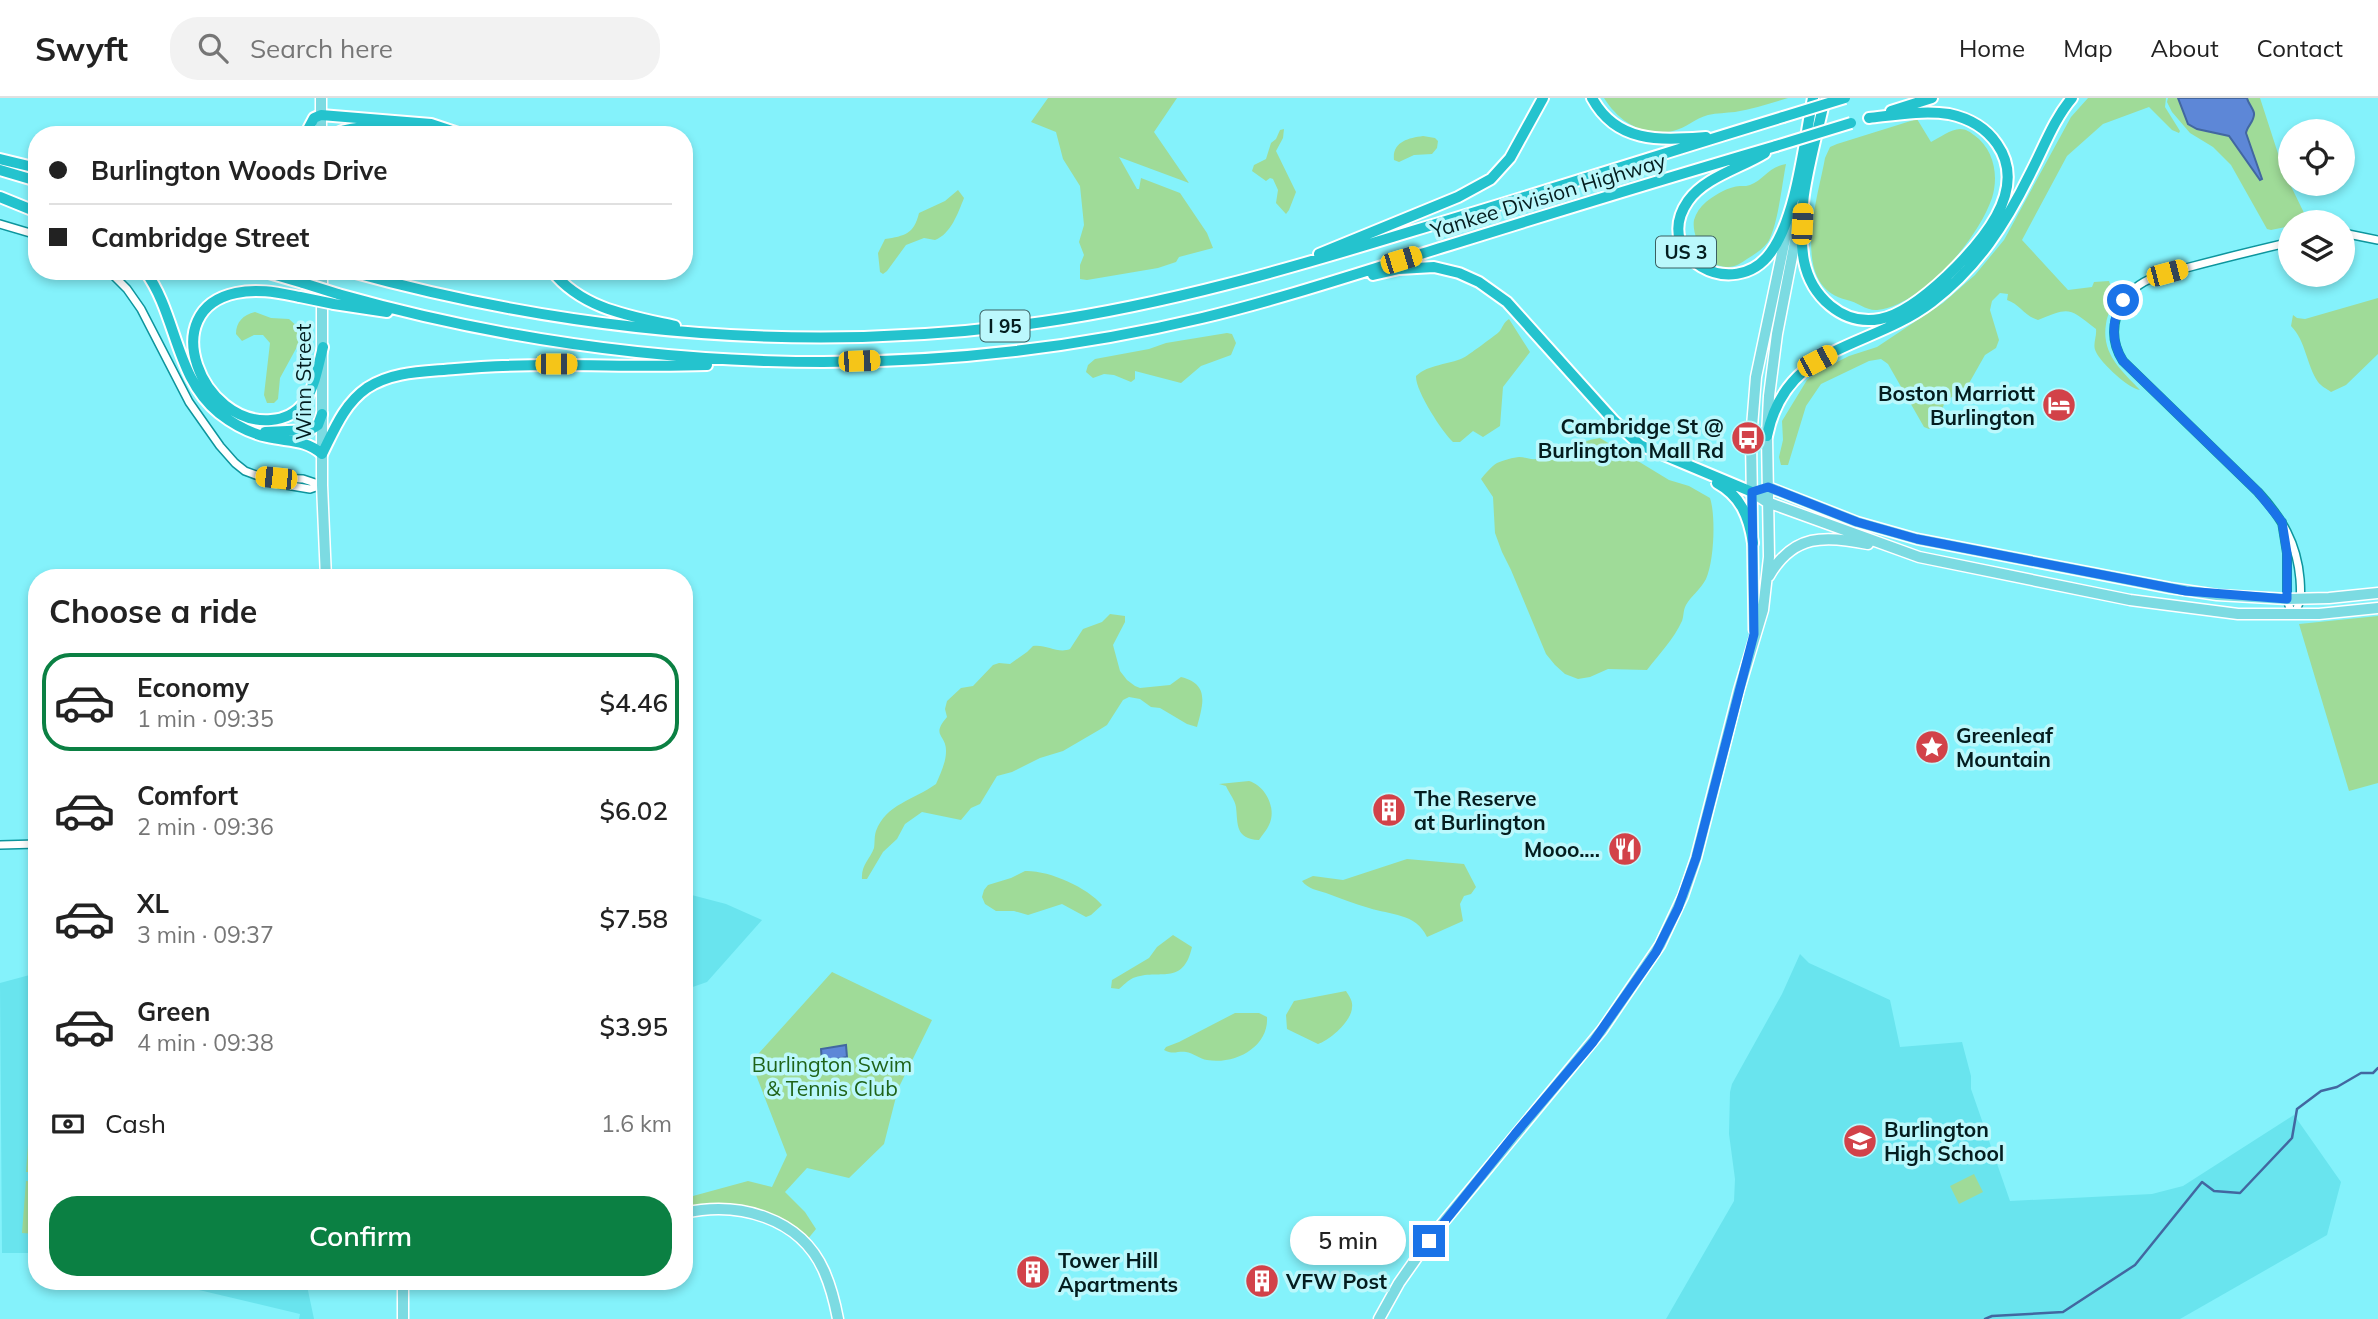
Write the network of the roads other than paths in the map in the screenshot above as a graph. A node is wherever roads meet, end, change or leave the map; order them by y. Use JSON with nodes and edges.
{"nodes":[{"id":1,"x":321,"y":98,"type":"edge"},
{"id":2,"x":1543,"y":98,"type":"edge"},
{"id":3,"x":1592,"y":98,"type":"edge"},
{"id":4,"x":1813,"y":98,"type":"edge"},
{"id":5,"x":1825,"y":98,"type":"edge"},
{"id":6,"x":1845,"y":98,"type":"edge"},
{"id":7,"x":1932,"y":98,"type":"edge"},
{"id":8,"x":2072,"y":98,"type":"edge"},
{"id":9,"x":321,"y":115,"type":"junction"},
{"id":10,"x":1869,"y":118,"type":"junction"},
{"id":11,"x":310,"y":126,"type":"edge"},
{"id":12,"x":321,"y":126,"type":"edge"},
{"id":13,"x":437,"y":126,"type":"edge"},
{"id":14,"x":1723,"y":135,"type":"junction"},
{"id":15,"x":1776,"y":146,"type":"junction"},
{"id":16,"x":0,"y":159,"type":"edge"},
{"id":17,"x":28,"y":166,"type":"edge"},
{"id":18,"x":0,"y":170,"type":"edge"},
{"id":19,"x":28,"y":178,"type":"edge"},
{"id":20,"x":0,"y":196,"type":"edge"},
{"id":21,"x":1798,"y":199,"type":"junction"},
{"id":22,"x":28,"y":204,"type":"edge"},
{"id":23,"x":28,"y":208,"type":"edge"},
{"id":24,"x":0,"y":224,"type":"edge"},
{"id":25,"x":28,"y":232,"type":"edge"},
{"id":26,"x":2355,"y":235,"type":"edge"},
{"id":27,"x":2378,"y":240,"type":"edge"},
{"id":28,"x":2278,"y":245,"type":"edge"},
{"id":29,"x":1293,"y":267,"type":"junction"},
{"id":30,"x":118,"y":280,"type":"edge"},
{"id":31,"x":150,"y":280,"type":"edge"},
{"id":32,"x":293,"y":280,"type":"edge"},
{"id":33,"x":322,"y":280,"type":"edge"},
{"id":34,"x":382,"y":280,"type":"edge"},
{"id":35,"x":561,"y":280,"type":"edge"},
{"id":36,"x":1312,"y":287,"type":"junction"},
{"id":37,"x":336,"y":299,"type":"junction"},
{"id":38,"x":712,"y":335,"type":"junction"},
{"id":39,"x":323,"y":347,"type":"junction"},
{"id":40,"x":773,"y":361,"type":"junction"},
{"id":41,"x":322,"y":414,"type":"junction"},
{"id":42,"x":245,"y":429,"type":"junction"},
{"id":43,"x":1767,"y":436,"type":"junction"},
{"id":44,"x":322,"y":454,"type":"junction"},
{"id":45,"x":1677,"y":461,"type":"junction"},
{"id":46,"x":322,"y":485,"type":"junction"},
{"id":47,"x":1768,"y":487,"type":"junction"},
{"id":48,"x":1752,"y":492,"type":"junction"},
{"id":49,"x":1767,"y":502,"type":"junction"},
{"id":50,"x":2282,"y":522,"type":"junction"},
{"id":51,"x":1754,"y":543,"type":"junction"},
{"id":52,"x":1905,"y":553,"type":"junction"},
{"id":53,"x":326,"y":569,"type":"edge"},
{"id":54,"x":1767,"y":579,"type":"junction"},
{"id":55,"x":2378,"y":593,"type":"edge"},
{"id":56,"x":2287,"y":599,"type":"junction"},
{"id":57,"x":2301,"y":599,"type":"junction"},
{"id":58,"x":2378,"y":608,"type":"edge"},
{"id":59,"x":2292,"y":615,"type":"junction"},
{"id":60,"x":1754,"y":634,"type":"junction"},
{"id":61,"x":28,"y":844,"type":"edge"},
{"id":62,"x":0,"y":845,"type":"edge"},
{"id":63,"x":693,"y":1211,"type":"edge"},
{"id":64,"x":402,"y":1290,"type":"edge"},
{"id":65,"x":403,"y":1319,"type":"edge"},
{"id":66,"x":838,"y":1319,"type":"edge"},
{"id":67,"x":1379,"y":1319,"type":"edge"}],
"edges":[{"from":1,"to":9,"type":"main road"},
{"from":2,"to":29,"type":"highway"},
{"from":3,"to":14,"type":"highway"},
{"from":4,"to":21,"type":"highway","number":"US 3"},
{"from":5,"to":21,"type":"highway"},
{"from":6,"to":14,"type":"highway","name":"Yankee Division Highway","number":"I 95","bridge":true},
{"from":7,"to":10,"type":"highway","name":"Yankee Division Highway","number":"I 95"},
{"from":8,"to":43,"type":"highway"},
{"from":9,"to":11,"type":"highway"},
{"from":9,"to":12,"type":"main road"},
{"from":9,"to":13,"type":"highway"},
{"from":10,"to":15,"type":"highway","name":"Yankee Division Highway","number":"I 95","bridge":true},
{"from":10,"to":21,"type":"highway"},
{"from":14,"to":29,"type":"highway","name":"Yankee Division Highway","number":"I 95"},
{"from":15,"to":21,"type":"highway","number":"US 3"},
{"from":15,"to":36,"type":"highway","name":"Yankee Division Highway","number":"I 95"},
{"from":16,"to":17,"type":"highway"},
{"from":18,"to":19,"type":"highway"},
{"from":20,"to":22,"type":"highway"},
{"from":20,"to":23,"type":"highway"},
{"from":21,"to":43,"type":"main road"},
{"from":21,"to":48,"type":"main road"},
{"from":24,"to":25,"type":"street"},
{"from":26,"to":27,"type":"street"},
{"from":28,"to":50,"type":"street"},
{"from":29,"to":38,"type":"highway","name":"Yankee Division Highway","number":"I 95"},
{"from":30,"to":46,"type":"street"},
{"from":31,"to":42,"type":"highway"},
{"from":32,"to":37,"type":"highway","bridge":true},
{"from":33,"to":39,"type":"main road","name":"Winn Street"},
{"from":34,"to":38,"type":"highway","name":"Yankee Division Highway","number":"I 95"},
{"from":35,"to":38,"type":"highway"},
{"from":36,"to":40,"type":"highway","name":"Yankee Division Highway","number":"I 95"},
{"from":36,"to":45,"type":"highway"},
{"from":37,"to":39,"type":"highway","bridge":true},
{"from":37,"to":40,"type":"highway","name":"Yankee Division Highway","number":"I 95"},
{"from":39,"to":41,"type":"main road","name":"Winn Street"},
{"from":40,"to":44,"type":"highway"},
{"from":41,"to":42,"type":"highway"},
{"from":41,"to":44,"type":"main road","name":"Winn Street"},
{"from":42,"to":44,"type":"highway"},
{"from":43,"to":47,"type":"main road"},
{"from":44,"to":46,"type":"main road","name":"Winn Street"},
{"from":45,"to":48,"type":"highway"},
{"from":45,"to":51,"type":"highway"},
{"from":46,"to":53,"type":"main road","name":"Winn Street"},
{"from":47,"to":48,"type":"main road"},
{"from":47,"to":49,"type":"main road"},
{"from":47,"to":56,"type":"main road"},
{"from":48,"to":49,"type":"main road"},
{"from":48,"to":51,"type":"main road"},
{"from":49,"to":52,"type":"main road"},
{"from":49,"to":54,"type":"main road"},
{"from":50,"to":56,"type":"street"},
{"from":50,"to":57,"type":"street"},
{"from":51,"to":60,"type":"main road"},
{"from":52,"to":54,"type":"main road"},
{"from":52,"to":59,"type":"main road"},
{"from":54,"to":60,"type":"main road"},
{"from":55,"to":57,"type":"main road"},
{"from":56,"to":57,"type":"main road"},
{"from":56,"to":59,"type":"street"},
{"from":57,"to":59,"type":"street"},
{"from":58,"to":59,"type":"main road"},
{"from":60,"to":67,"type":"main road"},
{"from":61,"to":62,"type":"street"},
{"from":63,"to":66,"type":"main road"},
{"from":64,"to":65,"type":"main road"}]}
